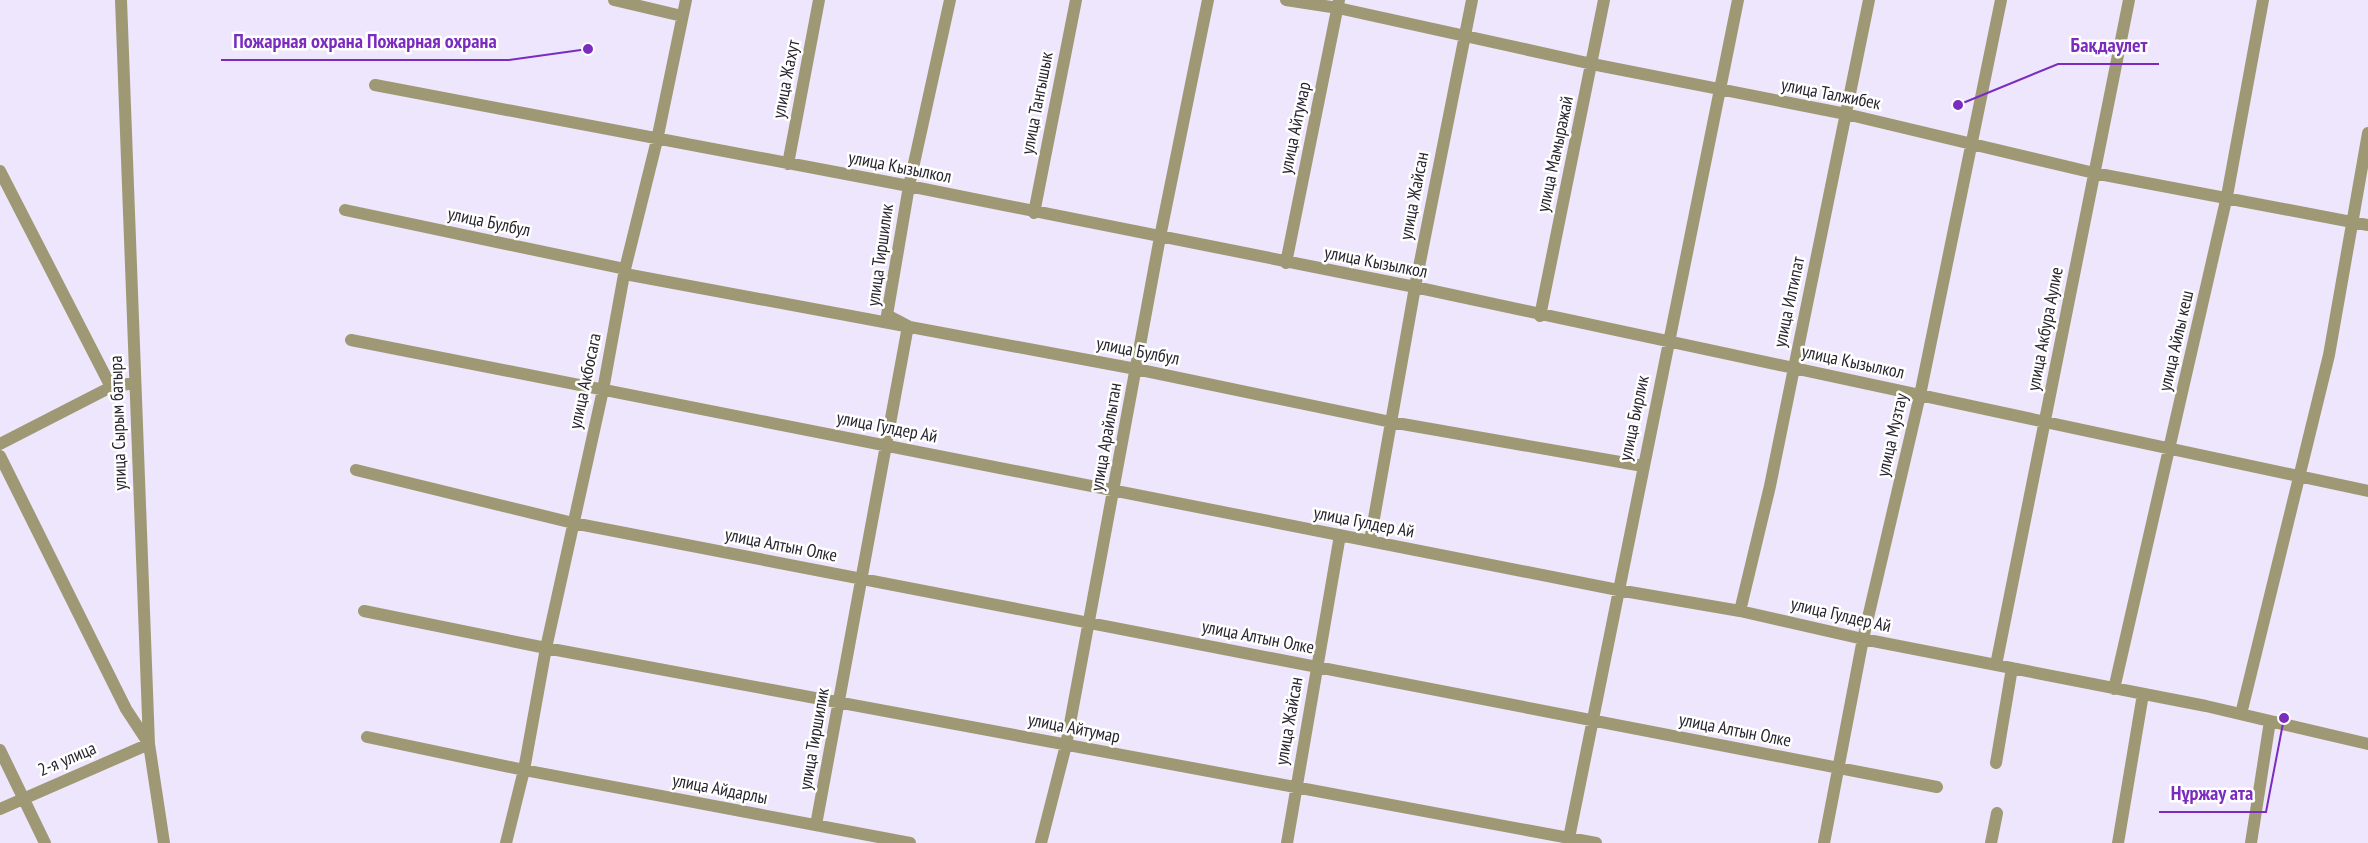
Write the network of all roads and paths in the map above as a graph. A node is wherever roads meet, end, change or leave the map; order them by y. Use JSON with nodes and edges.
{"nodes":[{"id":1,"x":121,"y":0,"type":"edge"},
{"id":2,"x":614,"y":0,"type":"edge"},
{"id":3,"x":686,"y":0,"type":"edge"},
{"id":4,"x":819,"y":0,"type":"edge"},
{"id":5,"x":950,"y":0,"type":"edge"},
{"id":6,"x":1076,"y":0,"type":"edge"},
{"id":7,"x":1208,"y":0,"type":"edge"},
{"id":8,"x":1286,"y":0,"type":"edge"},
{"id":9,"x":1472,"y":0,"type":"edge"},
{"id":10,"x":1604,"y":0,"type":"edge"},
{"id":11,"x":1738,"y":0,"type":"edge"},
{"id":12,"x":1869,"y":0,"type":"edge"},
{"id":13,"x":2001,"y":0,"type":"edge"},
{"id":14,"x":2129,"y":0,"type":"edge"},
{"id":15,"x":2264,"y":0,"type":"edge"},
{"id":16,"x":1339,"y":4,"type":"edge"},
{"id":17,"x":682,"y":16,"type":"junction"},
{"id":18,"x":1464,"y":37,"type":"junction"},
{"id":19,"x":1592,"y":64,"type":"junction"},
{"id":20,"x":375,"y":85,"type":"dead end"},
{"id":21,"x":1720,"y":90,"type":"junction"},
{"id":22,"x":1846,"y":114,"type":"junction"},
{"id":23,"x":2368,"y":133,"type":"edge"},
{"id":24,"x":657,"y":140,"type":"junction"},
{"id":25,"x":1973,"y":142,"type":"junction"},
{"id":26,"x":788,"y":164,"type":"junction"},
{"id":27,"x":0,"y":171,"type":"edge"},
{"id":28,"x":2094,"y":172,"type":"junction"},
{"id":29,"x":909,"y":186,"type":"junction"},
{"id":30,"x":2227,"y":196,"type":"junction"},
{"id":31,"x":345,"y":210,"type":"dead end"},
{"id":32,"x":1034,"y":213,"type":"junction"},
{"id":33,"x":2351,"y":221,"type":"junction"},
{"id":34,"x":2368,"y":225,"type":"edge"},
{"id":35,"x":1160,"y":237,"type":"junction"},
{"id":36,"x":1286,"y":263,"type":"junction"},
{"id":37,"x":625,"y":271,"type":"junction"},
{"id":38,"x":1415,"y":287,"type":"junction"},
{"id":39,"x":1540,"y":316,"type":"junction"},
{"id":40,"x":908,"y":326,"type":"junction"},
{"id":41,"x":351,"y":340,"type":"dead end"},
{"id":42,"x":1669,"y":340,"type":"junction"},
{"id":43,"x":1794,"y":368,"type":"junction"},
{"id":44,"x":1136,"y":369,"type":"junction"},
{"id":45,"x":134,"y":383,"type":"junction"},
{"id":46,"x":111,"y":387,"type":"junction"},
{"id":47,"x":603,"y":390,"type":"junction"},
{"id":48,"x":1920,"y":395,"type":"junction"},
{"id":49,"x":2045,"y":421,"type":"junction"},
{"id":50,"x":1391,"y":422,"type":"junction"},
{"id":51,"x":0,"y":444,"type":"edge"},
{"id":52,"x":886,"y":446,"type":"junction"},
{"id":53,"x":2170,"y":449,"type":"junction"},
{"id":54,"x":0,"y":456,"type":"edge"},
{"id":55,"x":1643,"y":466,"type":"junction"},
{"id":56,"x":356,"y":470,"type":"dead end"},
{"id":57,"x":2297,"y":477,"type":"junction"},
{"id":58,"x":1114,"y":491,"type":"junction"},
{"id":59,"x":2368,"y":491,"type":"edge"},
{"id":60,"x":573,"y":523,"type":"junction"},
{"id":61,"x":1340,"y":535,"type":"junction"},
{"id":62,"x":1370,"y":541,"type":"junction"},
{"id":63,"x":861,"y":579,"type":"junction"},
{"id":64,"x":1618,"y":590,"type":"junction"},
{"id":65,"x":1740,"y":610,"type":"junction"},
{"id":66,"x":364,"y":611,"type":"dead end"},
{"id":67,"x":1089,"y":623,"type":"junction"},
{"id":68,"x":1863,"y":639,"type":"junction"},
{"id":69,"x":546,"y":648,"type":"junction"},
{"id":70,"x":1996,"y":665,"type":"junction"},
{"id":71,"x":1317,"y":667,"type":"junction"},
{"id":72,"x":2012,"y":668,"type":"junction"},
{"id":73,"x":2114,"y":688,"type":"junction"},
{"id":74,"x":2143,"y":694,"type":"junction"},
{"id":75,"x":839,"y":702,"type":"junction"},
{"id":76,"x":2241,"y":714,"type":"junction"},
{"id":77,"x":1592,"y":720,"type":"junction"},
{"id":78,"x":2270,"y":721,"type":"junction"},
{"id":79,"x":368,"y":737,"type":"dead end"},
{"id":80,"x":150,"y":744,"type":"junction"},
{"id":81,"x":2368,"y":744,"type":"edge"},
{"id":82,"x":1066,"y":745,"type":"junction"},
{"id":83,"x":0,"y":750,"type":"edge"},
{"id":84,"x":1996,"y":763,"type":"dead end"},
{"id":85,"x":1838,"y":769,"type":"junction"},
{"id":86,"x":524,"y":770,"type":"junction"},
{"id":87,"x":1296,"y":787,"type":"junction"},
{"id":88,"x":1937,"y":787,"type":"dead end"},
{"id":89,"x":23,"y":797,"type":"junction"},
{"id":90,"x":0,"y":809,"type":"edge"},
{"id":91,"x":1997,"y":813,"type":"dead end"},
{"id":92,"x":816,"y":825,"type":"junction"},
{"id":93,"x":1568,"y":840,"type":"edge"},
{"id":94,"x":45,"y":843,"type":"edge"},
{"id":95,"x":164,"y":843,"type":"edge"},
{"id":96,"x":506,"y":843,"type":"edge"},
{"id":97,"x":909,"y":843,"type":"edge"},
{"id":98,"x":1041,"y":843,"type":"edge"},
{"id":99,"x":1287,"y":843,"type":"edge"},
{"id":100,"x":1596,"y":843,"type":"edge"},
{"id":101,"x":1824,"y":843,"type":"edge"},
{"id":102,"x":1991,"y":843,"type":"edge"},
{"id":103,"x":2118,"y":843,"type":"edge"},
{"id":104,"x":2251,"y":843,"type":"edge"}],
"edges":[{"from":1,"to":45,"type":"street","name":"улица Сырым батыра"},
{"from":2,"to":17,"type":"street"},
{"from":3,"to":17,"type":"street","name":"улица Акбосага"},
{"from":4,"to":26,"type":"street","name":"улица Жахут"},
{"from":5,"to":29,"type":"street","name":"улица Тиршилик"},
{"from":6,"to":32,"type":"street","name":"улица Тангышык"},
{"from":7,"to":35,"type":"street","name":"улица Арайлытан"},
{"from":8,"to":16,"type":"street","name":"улица Талжибек"},
{"from":9,"to":18,"type":"street","name":"улица Жайсан"},
{"from":10,"to":19,"type":"street","name":"улица Мамыражай"},
{"from":11,"to":21,"type":"street","name":"улица Бирлик"},
{"from":12,"to":22,"type":"street","name":"улица Илтипат"},
{"from":13,"to":25,"type":"street","name":"улица Музтау"},
{"from":14,"to":28,"type":"street","name":"улица Акбура Аулие"},
{"from":15,"to":30,"type":"street","name":"улица Айлы кеш"},
{"from":16,"to":18,"type":"street","name":"улица Талжибек"},
{"from":16,"to":36,"type":"street","name":"улица Айтумар"},
{"from":17,"to":24,"type":"street","name":"улица Акбосага"},
{"from":18,"to":19,"type":"street","name":"улица Талжибек"},
{"from":18,"to":38,"type":"street","name":"улица Жайсан"},
{"from":19,"to":21,"type":"street","name":"улица Талжибек"},
{"from":19,"to":39,"type":"street","name":"улица Мамыражай"},
{"from":20,"to":24,"type":"street","name":"улица Кызылкол"},
{"from":21,"to":22,"type":"street","name":"улица Талжибек"},
{"from":21,"to":42,"type":"street","name":"улица Бирлик"},
{"from":22,"to":25,"type":"street","name":"улица Талжибек"},
{"from":22,"to":43,"type":"street","name":"улица Илтипат"},
{"from":23,"to":33,"type":"street"},
{"from":24,"to":26,"type":"street","name":"улица Кызылкол"},
{"from":24,"to":37,"type":"street","name":"улица Акбосага"},
{"from":25,"to":28,"type":"street","name":"улица Талжибек"},
{"from":25,"to":48,"type":"street","name":"улица Музтау"},
{"from":26,"to":29,"type":"street","name":"улица Кызылкол"},
{"from":27,"to":46,"type":"street"},
{"from":28,"to":30,"type":"street","name":"улица Талжибек"},
{"from":28,"to":49,"type":"street","name":"улица Акбура Аулие"},
{"from":29,"to":32,"type":"street","name":"улица Кызылкол"},
{"from":29,"to":40,"type":"street","name":"улица Тиршилик"},
{"from":30,"to":33,"type":"street","name":"улица Талжибек"},
{"from":30,"to":53,"type":"street","name":"улица Айлы кеш"},
{"from":31,"to":37,"type":"street","name":"улица Булбул"},
{"from":32,"to":35,"type":"street","name":"улица Кызылкол"},
{"from":33,"to":34,"type":"street","name":"улица Талжибек"},
{"from":33,"to":57,"type":"street"},
{"from":35,"to":36,"type":"street","name":"улица Кызылкол"},
{"from":35,"to":44,"type":"street","name":"улица Арайлытан"},
{"from":36,"to":38,"type":"street","name":"улица Кызылкол"},
{"from":37,"to":40,"type":"street","name":"улица Булбул"},
{"from":37,"to":47,"type":"street","name":"улица Акбосага"},
{"from":38,"to":39,"type":"street","name":"улица Кызылкол"},
{"from":38,"to":50,"type":"street","name":"улица Жайсан"},
{"from":39,"to":42,"type":"street","name":"улица Кызылкол"},
{"from":40,"to":44,"type":"street","name":"улица Булбул"},
{"from":40,"to":52,"type":"street","name":"улица Тиршилик"},
{"from":41,"to":47,"type":"street","name":"улица Гулдер Ай"},
{"from":42,"to":43,"type":"street","name":"улица Кызылкол"},
{"from":42,"to":55,"type":"street","name":"улица Бирлик"},
{"from":43,"to":48,"type":"street","name":"улица Кызылкол"},
{"from":43,"to":65,"type":"street","name":"улица Илтипат"},
{"from":44,"to":50,"type":"street","name":"улица Булбул"},
{"from":44,"to":58,"type":"street","name":"улица Арайлытан"},
{"from":45,"to":46,"type":"street"},
{"from":45,"to":80,"type":"street","name":"улица Сырым батыра"},
{"from":46,"to":51,"type":"street"},
{"from":47,"to":52,"type":"street","name":"улица Гулдер Ай"},
{"from":47,"to":60,"type":"street","name":"улица Акбосага"},
{"from":48,"to":49,"type":"street","name":"улица Кызылкол"},
{"from":48,"to":68,"type":"street","name":"улица Музтау"},
{"from":49,"to":53,"type":"street","name":"улица Кызылкол"},
{"from":49,"to":70,"type":"street","name":"улица Акбура Аулие"},
{"from":50,"to":55,"type":"street","name":"улица Булбул"},
{"from":50,"to":62,"type":"street","name":"улица Жайсан"},
{"from":52,"to":58,"type":"street","name":"улица Гулдер Ай"},
{"from":52,"to":63,"type":"street","name":"улица Тиршилик"},
{"from":53,"to":57,"type":"street","name":"улица Кызылкол"},
{"from":53,"to":73,"type":"street","name":"улица Айлы кеш"},
{"from":54,"to":80,"type":"street"},
{"from":55,"to":64,"type":"street","name":"улица Бирлик"},
{"from":56,"to":60,"type":"street","name":"улица Алтын Олке"},
{"from":57,"to":59,"type":"street","name":"улица Кызылкол"},
{"from":57,"to":76,"type":"street"},
{"from":58,"to":61,"type":"street","name":"улица Гулдер Ай"},
{"from":58,"to":67,"type":"street","name":"улица Арайлытан"},
{"from":60,"to":63,"type":"street","name":"улица Алтын Олке"},
{"from":60,"to":69,"type":"street","name":"улица Акбосага"},
{"from":61,"to":62,"type":"street","name":"улица Гулдер Ай"},
{"from":61,"to":71,"type":"street","name":"улица Жайсан"},
{"from":62,"to":64,"type":"street","name":"улица Гулдер Ай"},
{"from":63,"to":67,"type":"street","name":"улица Алтын Олке"},
{"from":63,"to":75,"type":"street","name":"улица Тиршилик"},
{"from":64,"to":65,"type":"street","name":"улица Гулдер Ай"},
{"from":64,"to":77,"type":"street","name":"улица Бирлик"},
{"from":65,"to":68,"type":"street","name":"улица Гулдер Ай"},
{"from":66,"to":69,"type":"street","name":"улица Айтумар"},
{"from":67,"to":71,"type":"street","name":"улица Алтын Олке"},
{"from":67,"to":82,"type":"street","name":"улица Арайлытан"},
{"from":68,"to":70,"type":"street","name":"улица Гулдер Ай"},
{"from":68,"to":85,"type":"street","name":"улица Музтау"},
{"from":69,"to":75,"type":"street","name":"улица Айтумар"},
{"from":69,"to":86,"type":"street","name":"улица Акбосага"},
{"from":70,"to":72,"type":"street","name":"улица Гулдер Ай"},
{"from":71,"to":77,"type":"street","name":"улица Алтын Олке"},
{"from":71,"to":87,"type":"street","name":"улица Жайсан"},
{"from":72,"to":73,"type":"street","name":"улица Гулдер Ай"},
{"from":72,"to":84,"type":"street"},
{"from":73,"to":74,"type":"street","name":"улица Гулдер Ай"},
{"from":74,"to":76,"type":"street","name":"улица Гулдер Ай"},
{"from":74,"to":103,"type":"street"},
{"from":75,"to":82,"type":"street","name":"улица Айтумар"},
{"from":75,"to":92,"type":"street","name":"улица Тиршилик"},
{"from":76,"to":78,"type":"street","name":"улица Гулдер Ай"},
{"from":77,"to":85,"type":"street","name":"улица Алтын Олке"},
{"from":77,"to":93,"type":"street","name":"улица Бирлик"},
{"from":78,"to":81,"type":"street","name":"улица Гулдер Ай"},
{"from":78,"to":104,"type":"street"},
{"from":79,"to":86,"type":"street","name":"улица Айдарлы"},
{"from":80,"to":89,"type":"street","name":"2-я улица"},
{"from":80,"to":95,"type":"street","name":"улица Сырым батыра"},
{"from":82,"to":87,"type":"street","name":"улица Айтумар"},
{"from":82,"to":98,"type":"street","name":"улица Арайлытан"},
{"from":83,"to":89,"type":"street"},
{"from":85,"to":88,"type":"street","name":"улица Алтын Олке"},
{"from":85,"to":101,"type":"street","name":"улица Музтау"},
{"from":86,"to":92,"type":"street","name":"улица Айдарлы"},
{"from":86,"to":96,"type":"street","name":"улица Акбосага"},
{"from":87,"to":93,"type":"street","name":"улица Айтумар"},
{"from":87,"to":99,"type":"street","name":"улица Жайсан"},
{"from":89,"to":90,"type":"street","name":"2-я улица"},
{"from":89,"to":94,"type":"street"},
{"from":91,"to":102,"type":"street"},
{"from":92,"to":97,"type":"street","name":"улица Айдарлы"},
{"from":93,"to":100,"type":"street","name":"улица Айтумар"}]}
